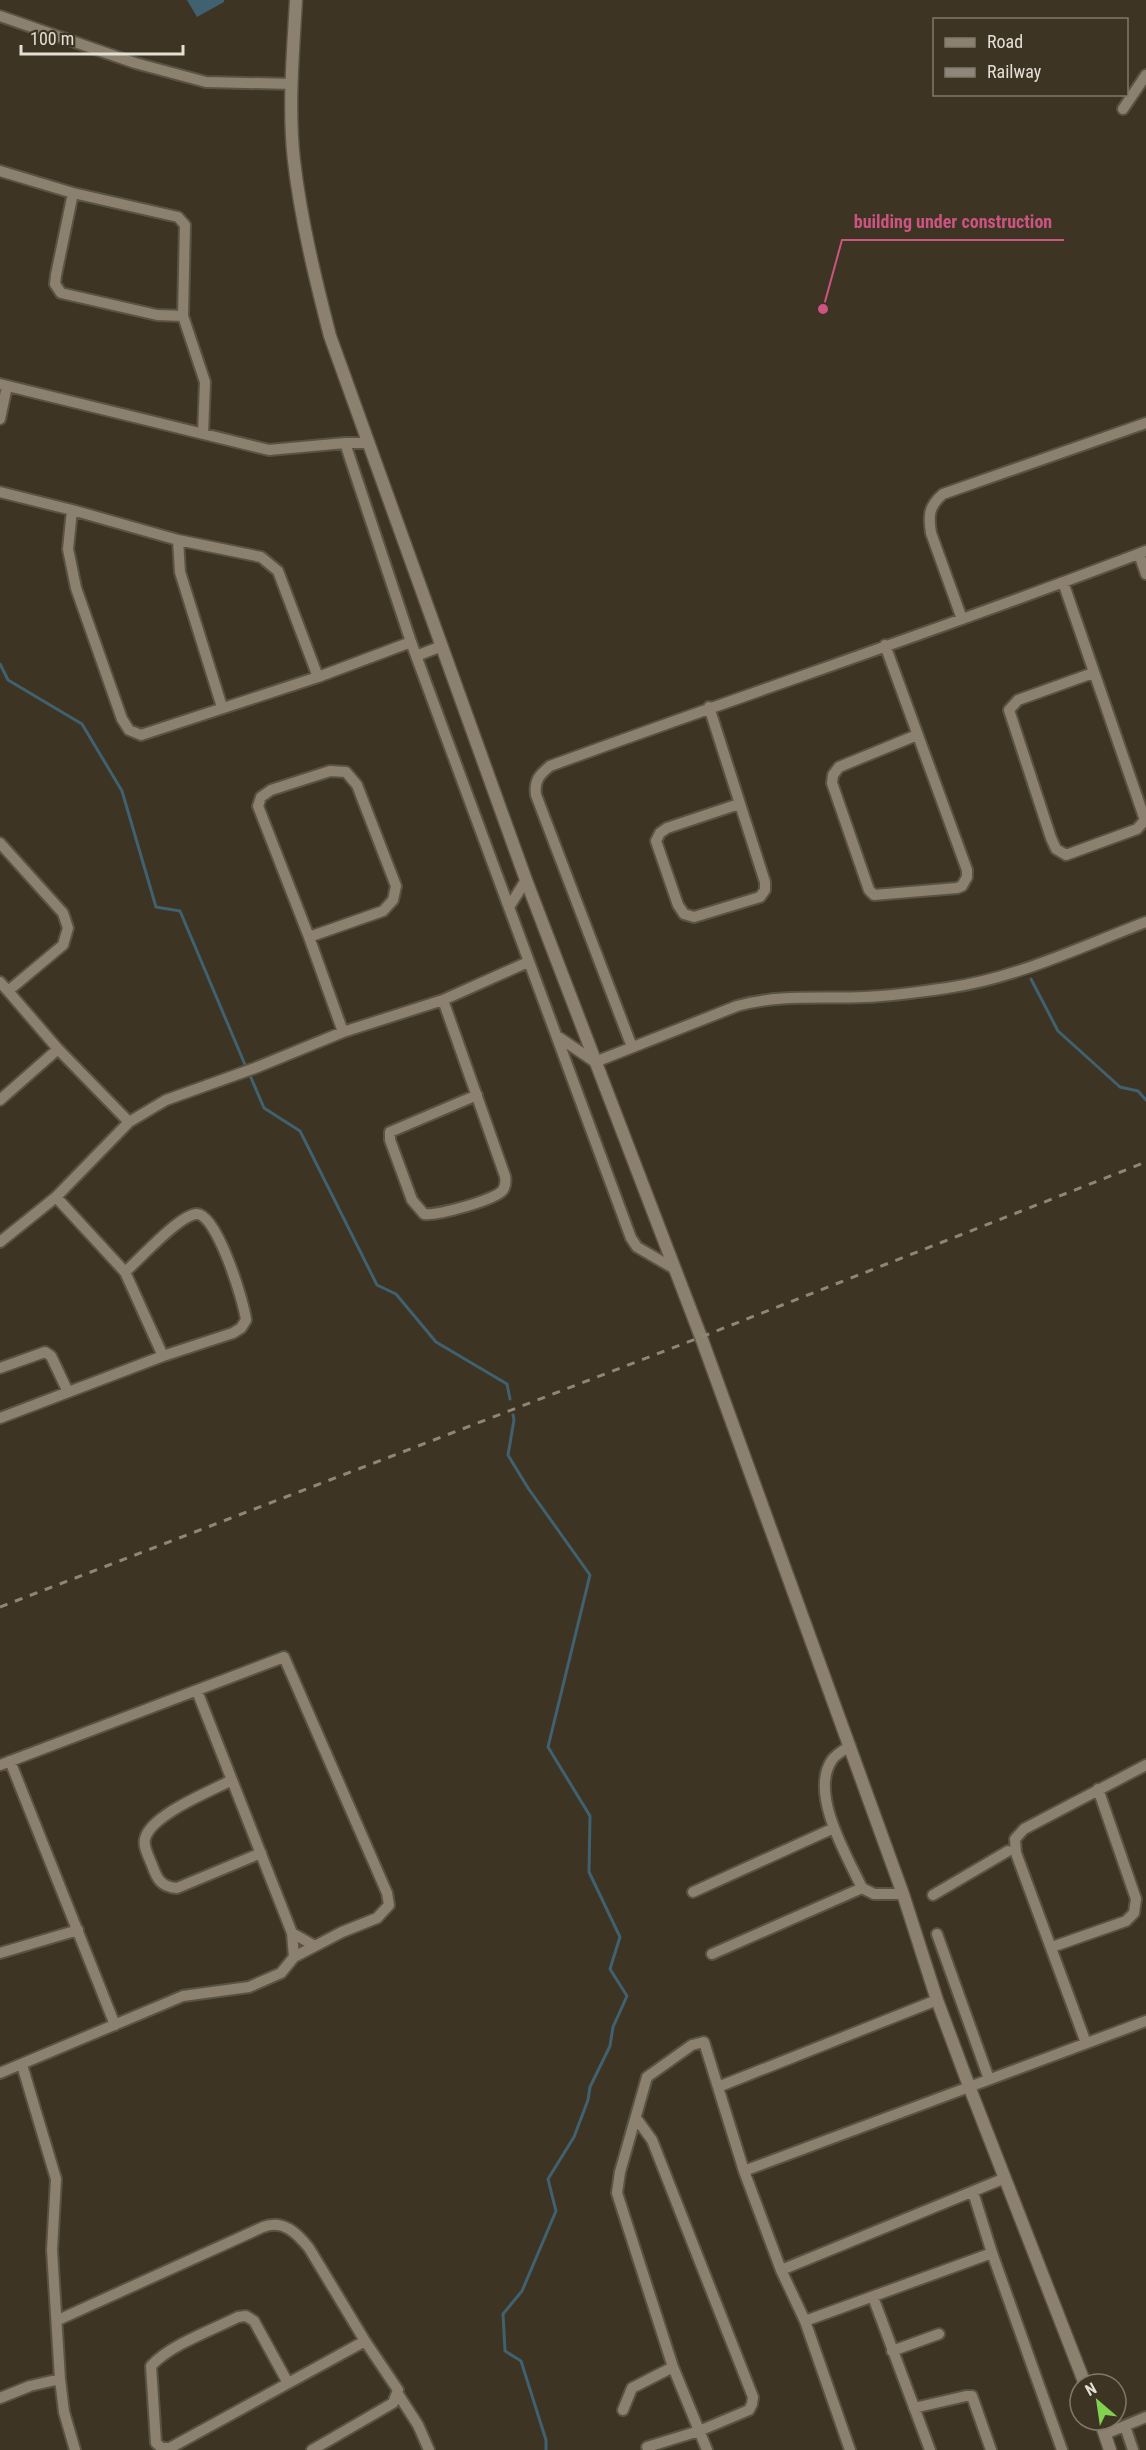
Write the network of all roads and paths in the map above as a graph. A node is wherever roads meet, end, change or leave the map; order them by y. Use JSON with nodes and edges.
{"nodes":[{"id":1,"x":296,"y":0,"type":"edge"},
{"id":2,"x":0,"y":16,"type":"edge"},
{"id":3,"x":1146,"y":75,"type":"edge"},
{"id":4,"x":292,"y":84,"type":"junction"},
{"id":5,"x":1123,"y":109,"type":"dead end"},
{"id":6,"x":0,"y":171,"type":"edge"},
{"id":7,"x":73,"y":193,"type":"junction"},
{"id":8,"x":183,"y":316,"type":"junction"},
{"id":9,"x":3,"y":385,"type":"edge"},
{"id":10,"x":0,"y":419,"type":"edge"},
{"id":11,"x":1146,"y":423,"type":"edge"},
{"id":12,"x":203,"y":434,"type":"junction"},
{"id":13,"x":345,"y":443,"type":"junction"},
{"id":14,"x":369,"y":443,"type":"junction"},
{"id":15,"x":0,"y":492,"type":"edge"},
{"id":16,"x":72,"y":510,"type":"junction"},
{"id":17,"x":178,"y":540,"type":"junction"},
{"id":18,"x":1142,"y":553,"type":"edge"},
{"id":19,"x":1146,"y":574,"type":"edge"},
{"id":20,"x":1063,"y":582,"type":"junction"},
{"id":21,"x":962,"y":620,"type":"junction"},
{"id":22,"x":411,"y":642,"type":"junction"},
{"id":23,"x":885,"y":645,"type":"junction"},
{"id":24,"x":442,"y":646,"type":"junction"},
{"id":25,"x":416,"y":656,"type":"junction"},
{"id":26,"x":1093,"y":673,"type":"junction"},
{"id":27,"x":318,"y":677,"type":"junction"},
{"id":28,"x":222,"y":707,"type":"junction"},
{"id":29,"x":709,"y":707,"type":"junction"},
{"id":30,"x":917,"y":735,"type":"junction"},
{"id":31,"x":739,"y":804,"type":"junction"},
{"id":32,"x":0,"y":843,"type":"edge"},
{"id":33,"x":526,"y":880,"type":"junction"},
{"id":34,"x":509,"y":907,"type":"junction"},
{"id":35,"x":1146,"y":922,"type":"edge"},
{"id":36,"x":309,"y":937,"type":"junction"},
{"id":37,"x":528,"y":962,"type":"junction"},
{"id":38,"x":0,"y":982,"type":"edge"},
{"id":39,"x":8,"y":991,"type":"junction"},
{"id":40,"x":443,"y":1000,"type":"junction"},
{"id":41,"x":343,"y":1032,"type":"junction"},
{"id":42,"x":557,"y":1035,"type":"junction"},
{"id":43,"x":632,"y":1047,"type":"junction"},
{"id":44,"x":58,"y":1049,"type":"junction"},
{"id":45,"x":595,"y":1062,"type":"junction"},
{"id":46,"x":477,"y":1095,"type":"junction"},
{"id":47,"x":0,"y":1100,"type":"edge"},
{"id":48,"x":129,"y":1122,"type":"junction"},
{"id":49,"x":56,"y":1197,"type":"junction"},
{"id":50,"x":0,"y":1242,"type":"edge"},
{"id":51,"x":675,"y":1269,"type":"junction"},
{"id":52,"x":125,"y":1272,"type":"junction"},
{"id":53,"x":163,"y":1356,"type":"junction"},
{"id":54,"x":0,"y":1368,"type":"edge"},
{"id":55,"x":68,"y":1392,"type":"junction"},
{"id":56,"x":0,"y":1418,"type":"edge"},
{"id":57,"x":197,"y":1691,"type":"junction"},
{"id":58,"x":850,"y":1746,"type":"junction"},
{"id":59,"x":5,"y":1763,"type":"edge"},
{"id":60,"x":1146,"y":1765,"type":"edge"},
{"id":61,"x":232,"y":1780,"type":"junction"},
{"id":62,"x":1098,"y":1789,"type":"junction"},
{"id":63,"x":834,"y":1828,"type":"junction"},
{"id":64,"x":1008,"y":1851,"type":"dead end"},
{"id":65,"x":261,"y":1853,"type":"junction"},
{"id":66,"x":862,"y":1888,"type":"junction"},
{"id":67,"x":693,"y":1892,"type":"dead end"},
{"id":68,"x":903,"y":1894,"type":"junction"},
{"id":69,"x":933,"y":1895,"type":"dead end"},
{"id":70,"x":78,"y":1930,"type":"junction"},
{"id":71,"x":292,"y":1933,"type":"junction"},
{"id":72,"x":937,"y":1934,"type":"dead end"},
{"id":73,"x":315,"y":1946,"type":"junction"},
{"id":74,"x":1052,"y":1947,"type":"junction"},
{"id":75,"x":0,"y":1953,"type":"edge"},
{"id":76,"x":712,"y":1954,"type":"dead end"},
{"id":77,"x":294,"y":1957,"type":"junction"},
{"id":78,"x":937,"y":2000,"type":"junction"},
{"id":79,"x":1146,"y":2021,"type":"edge"},
{"id":80,"x":115,"y":2025,"type":"junction"},
{"id":81,"x":1086,"y":2043,"type":"junction"},
{"id":82,"x":22,"y":2065,"type":"junction"},
{"id":83,"x":0,"y":2073,"type":"edge"},
{"id":84,"x":989,"y":2079,"type":"junction"},
{"id":85,"x":969,"y":2086,"type":"junction"},
{"id":86,"x":718,"y":2087,"type":"junction"},
{"id":87,"x":636,"y":2118,"type":"junction"},
{"id":88,"x":744,"y":2171,"type":"junction"},
{"id":89,"x":1005,"y":2178,"type":"junction"},
{"id":90,"x":973,"y":2192,"type":"junction"},
{"id":91,"x":992,"y":2253,"type":"junction"},
{"id":92,"x":781,"y":2270,"type":"junction"},
{"id":93,"x":873,"y":2297,"type":"junction"},
{"id":94,"x":58,"y":2320,"type":"junction"},
{"id":95,"x":805,"y":2321,"type":"junction"},
{"id":96,"x":939,"y":2334,"type":"dead end"},
{"id":97,"x":365,"y":2341,"type":"junction"},
{"id":98,"x":892,"y":2351,"type":"junction"},
{"id":99,"x":673,"y":2367,"type":"junction"},
{"id":100,"x":1080,"y":2372,"type":"edge"},
{"id":101,"x":60,"y":2379,"type":"junction"},
{"id":102,"x":288,"y":2383,"type":"junction"},
{"id":103,"x":398,"y":2394,"type":"junction"},
{"id":104,"x":0,"y":2398,"type":"edge"},
{"id":105,"x":914,"y":2408,"type":"junction"},
{"id":106,"x":623,"y":2410,"type":"dead end"},
{"id":107,"x":1146,"y":2417,"type":"edge"},
{"id":108,"x":1128,"y":2425,"type":"edge"},
{"id":109,"x":699,"y":2431,"type":"junction"},
{"id":110,"x":1110,"y":2432,"type":"edge"},
{"id":111,"x":1127,"y":2432,"type":"edge"},
{"id":112,"x":1105,"y":2434,"type":"joint"},
{"id":113,"x":647,"y":2447,"type":"dead end"},
{"id":114,"x":847,"y":2449,"type":"edge"},
{"id":115,"x":75,"y":2450,"type":"edge"},
{"id":116,"x":312,"y":2450,"type":"edge"},
{"id":117,"x":429,"y":2450,"type":"edge"},
{"id":118,"x":707,"y":2450,"type":"edge"},
{"id":119,"x":930,"y":2450,"type":"edge"},
{"id":120,"x":991,"y":2450,"type":"edge"},
{"id":121,"x":1062,"y":2450,"type":"edge"},
{"id":122,"x":1110,"y":2450,"type":"edge"},
{"id":123,"x":1133,"y":2450,"type":"edge"}],
"edges":[{"from":1,"to":4,"type":"street"},
{"from":2,"to":4,"type":"street"},
{"from":3,"to":5,"type":"street"},
{"from":4,"to":14,"type":"street"},
{"from":6,"to":7,"type":"street"},
{"from":7,"to":8,"type":"street"},
{"from":7,"to":8,"type":"street"},
{"from":8,"to":12,"type":"street"},
{"from":9,"to":10,"type":"street"},
{"from":9,"to":12,"type":"street"},
{"from":11,"to":21,"type":"street"},
{"from":12,"to":13,"type":"street"},
{"from":13,"to":14,"type":"street"},
{"from":13,"to":22,"type":"street"},
{"from":14,"to":24,"type":"street"},
{"from":15,"to":16,"type":"street"},
{"from":16,"to":17,"type":"street"},
{"from":16,"to":28,"type":"street"},
{"from":17,"to":27,"type":"street"},
{"from":17,"to":28,"type":"street"},
{"from":18,"to":19,"type":"street"},
{"from":18,"to":20,"type":"street"},
{"from":20,"to":21,"type":"street"},
{"from":20,"to":26,"type":"street"},
{"from":21,"to":23,"type":"street"},
{"from":22,"to":25,"type":"street"},
{"from":22,"to":27,"type":"street"},
{"from":23,"to":29,"type":"street"},
{"from":23,"to":30,"type":"street"},
{"from":24,"to":25,"type":"street"},
{"from":24,"to":33,"type":"street"},
{"from":25,"to":34,"type":"street"},
{"from":26,"to":26,"type":"street"},
{"from":27,"to":28,"type":"street"},
{"from":29,"to":31,"type":"street"},
{"from":29,"to":43,"type":"street"},
{"from":30,"to":30,"type":"street"},
{"from":31,"to":31,"type":"street"},
{"from":32,"to":39,"type":"street"},
{"from":33,"to":34,"type":"street"},
{"from":33,"to":45,"type":"street"},
{"from":34,"to":37,"type":"street"},
{"from":35,"to":43,"type":"street"},
{"from":36,"to":36,"type":"street"},
{"from":36,"to":41,"type":"street"},
{"from":37,"to":40,"type":"street"},
{"from":37,"to":42,"type":"street"},
{"from":38,"to":39,"type":"street"},
{"from":39,"to":44,"type":"street"},
{"from":40,"to":41,"type":"street"},
{"from":40,"to":46,"type":"street"},
{"from":41,"to":48,"type":"street"},
{"from":42,"to":45,"type":"street"},
{"from":42,"to":51,"type":"street"},
{"from":43,"to":45,"type":"street"},
{"from":44,"to":47,"type":"street"},
{"from":44,"to":48,"type":"street"},
{"from":45,"to":51,"type":"street"},
{"from":46,"to":46,"type":"street"},
{"from":48,"to":49,"type":"street"},
{"from":49,"to":50,"type":"street"},
{"from":49,"to":52,"type":"street"},
{"from":51,"to":58,"type":"street"},
{"from":52,"to":53,"type":"street"},
{"from":52,"to":53,"type":"street"},
{"from":53,"to":55,"type":"street"},
{"from":54,"to":55,"type":"street"},
{"from":55,"to":56,"type":"street"},
{"from":57,"to":59,"type":"street"},
{"from":57,"to":61,"type":"street"},
{"from":57,"to":73,"type":"street"},
{"from":58,"to":63,"type":"street"},
{"from":58,"to":68,"type":"street"},
{"from":59,"to":70,"type":"street"},
{"from":60,"to":62,"type":"street"},
{"from":61,"to":65,"type":"street"},
{"from":61,"to":65,"type":"street"},
{"from":62,"to":74,"type":"street"},
{"from":62,"to":74,"type":"street"},
{"from":63,"to":66,"type":"street"},
{"from":63,"to":67,"type":"street"},
{"from":64,"to":69,"type":"street"},
{"from":65,"to":71,"type":"street"},
{"from":66,"to":68,"type":"street"},
{"from":66,"to":76,"type":"street"},
{"from":68,"to":78,"type":"street"},
{"from":70,"to":75,"type":"street"},
{"from":70,"to":80,"type":"street"},
{"from":71,"to":73,"type":"street"},
{"from":71,"to":77,"type":"street"},
{"from":72,"to":84,"type":"street"},
{"from":73,"to":77,"type":"street"},
{"from":74,"to":81,"type":"street"},
{"from":77,"to":80,"type":"street"},
{"from":78,"to":85,"type":"street"},
{"from":78,"to":86,"type":"street"},
{"from":79,"to":81,"type":"street"},
{"from":80,"to":82,"type":"street"},
{"from":81,"to":84,"type":"street"},
{"from":82,"to":83,"type":"street"},
{"from":82,"to":94,"type":"street"},
{"from":84,"to":85,"type":"street"},
{"from":85,"to":88,"type":"street"},
{"from":85,"to":89,"type":"street"},
{"from":86,"to":87,"type":"street"},
{"from":86,"to":88,"type":"street"},
{"from":87,"to":99,"type":"street"},
{"from":87,"to":109,"type":"street"},
{"from":88,"to":92,"type":"street"},
{"from":89,"to":90,"type":"street"},
{"from":89,"to":100,"type":"street"},
{"from":90,"to":91,"type":"street"},
{"from":90,"to":92,"type":"street"},
{"from":91,"to":93,"type":"street"},
{"from":91,"to":121,"type":"street"},
{"from":92,"to":95,"type":"street"},
{"from":93,"to":95,"type":"street"},
{"from":93,"to":98,"type":"street"},
{"from":94,"to":97,"type":"street"},
{"from":94,"to":101,"type":"street"},
{"from":95,"to":114,"type":"street"},
{"from":96,"to":98,"type":"street"},
{"from":97,"to":102,"type":"street"},
{"from":97,"to":103,"type":"street"},
{"from":98,"to":105,"type":"street"},
{"from":99,"to":106,"type":"street"},
{"from":99,"to":109,"type":"street"},
{"from":101,"to":104,"type":"street"},
{"from":101,"to":115,"type":"street"},
{"from":102,"to":102,"type":"street"},
{"from":103,"to":116,"type":"street"},
{"from":103,"to":117,"type":"street"},
{"from":105,"to":119,"type":"street"},
{"from":105,"to":120,"type":"street"},
{"from":107,"to":108,"type":"street"},
{"from":109,"to":113,"type":"street"},
{"from":109,"to":118,"type":"street"},
{"from":110,"to":112,"type":"street"},
{"from":111,"to":123,"type":"street"},
{"from":112,"to":122,"type":"street"}]}
